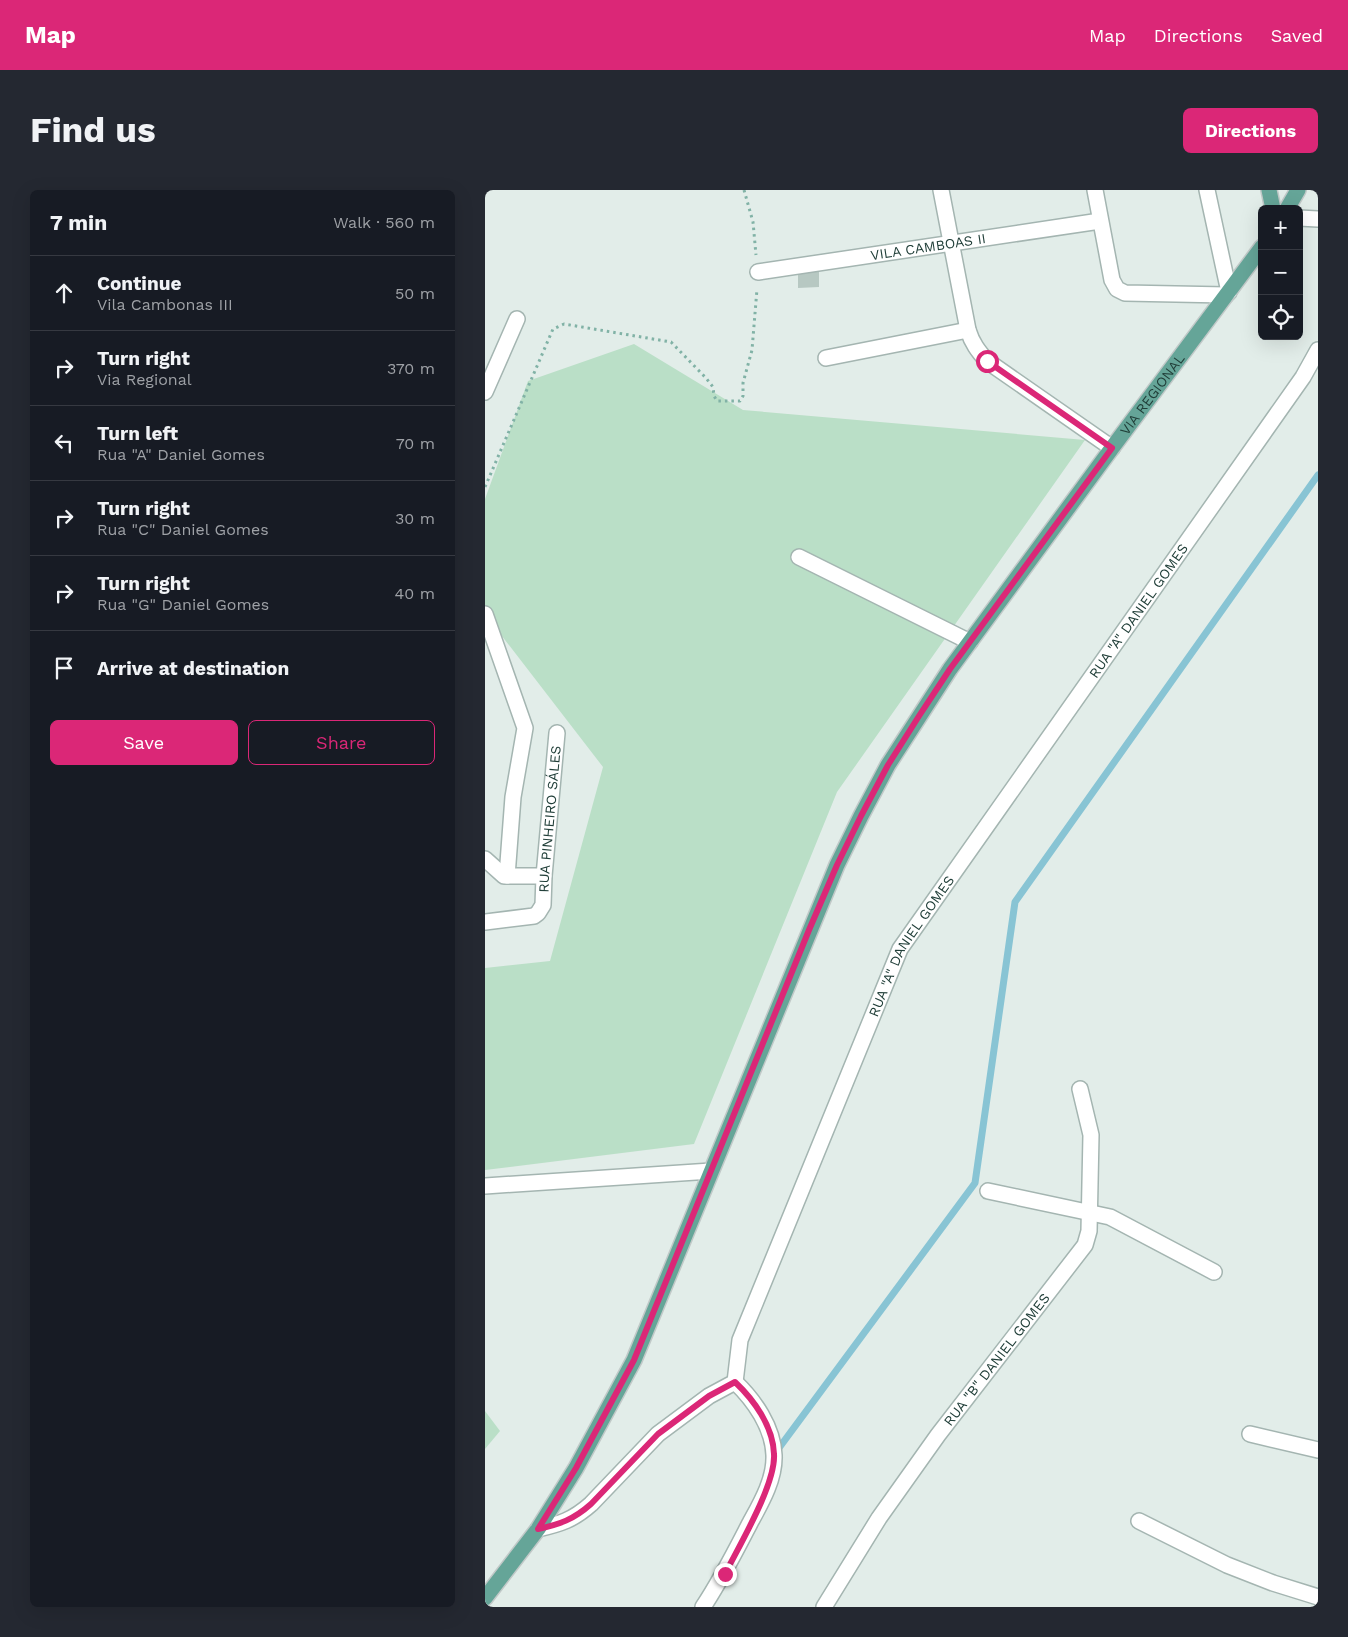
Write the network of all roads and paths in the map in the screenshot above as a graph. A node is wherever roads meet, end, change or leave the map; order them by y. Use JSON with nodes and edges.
{"nodes":[{"id":1,"x":744,"y":190,"type":"edge"},
{"id":2,"x":941,"y":190,"type":"edge"},
{"id":3,"x":1095,"y":190,"type":"edge"},
{"id":4,"x":1207,"y":190,"type":"edge"},
{"id":5,"x":1269,"y":190,"type":"edge"},
{"id":6,"x":1298,"y":190,"type":"edge"},
{"id":7,"x":1272,"y":205,"type":"edge"},
{"id":8,"x":1289,"y":205,"type":"edge"},
{"id":9,"x":1303,"y":218,"type":"edge"},
{"id":10,"x":1318,"y":219,"type":"edge"},
{"id":11,"x":1100,"y":221,"type":"junction"},
{"id":12,"x":951,"y":243,"type":"junction"},
{"id":13,"x":1260,"y":250,"type":"edge"},
{"id":14,"x":758,"y":272,"type":"junction"},
{"id":15,"x":1227,"y":293,"type":"junction"},
{"id":16,"x":517,"y":319,"type":"dead end"},
{"id":17,"x":970,"y":336,"type":"junction"},
{"id":18,"x":1318,"y":350,"type":"edge"},
{"id":19,"x":826,"y":358,"type":"dead end"},
{"id":20,"x":485,"y":392,"type":"edge"},
{"id":21,"x":1112,"y":448,"type":"junction"},
{"id":22,"x":485,"y":487,"type":"edge"},
{"id":23,"x":799,"y":557,"type":"dead end"},
{"id":24,"x":485,"y":614,"type":"edge"},
{"id":25,"x":970,"y":642,"type":"junction"},
{"id":26,"x":557,"y":733,"type":"dead end"},
{"id":27,"x":485,"y":859,"type":"edge"},
{"id":28,"x":505,"y":876,"type":"junction"},
{"id":29,"x":544,"y":876,"type":"junction"},
{"id":30,"x":485,"y":878,"type":"edge"},
{"id":31,"x":485,"y":922,"type":"edge"},
{"id":32,"x":1080,"y":1089,"type":"dead end"},
{"id":33,"x":711,"y":1171,"type":"junction"},
{"id":34,"x":485,"y":1186,"type":"edge"},
{"id":35,"x":988,"y":1191,"type":"dead end"},
{"id":36,"x":1089,"y":1212,"type":"junction"},
{"id":37,"x":1214,"y":1272,"type":"dead end"},
{"id":38,"x":735,"y":1382,"type":"junction"},
{"id":39,"x":1250,"y":1434,"type":"dead end"},
{"id":40,"x":1318,"y":1450,"type":"edge"},
{"id":41,"x":1139,"y":1522,"type":"dead end"},
{"id":42,"x":538,"y":1529,"type":"junction"},
{"id":43,"x":1318,"y":1597,"type":"edge"},
{"id":44,"x":485,"y":1598,"type":"edge"},
{"id":45,"x":703,"y":1607,"type":"edge"},
{"id":46,"x":824,"y":1607,"type":"edge"}],
"edges":[{"from":1,"to":14,"type":"path"},
{"from":2,"to":12,"type":"street"},
{"from":3,"to":11,"type":"street"},
{"from":4,"to":15,"type":"street"},
{"from":5,"to":7,"type":"main road"},
{"from":6,"to":8,"type":"main road"},
{"from":9,"to":10,"type":"street"},
{"from":11,"to":12,"type":"street","name":"VILA CAMBOAS II"},
{"from":11,"to":15,"type":"street"},
{"from":12,"to":14,"type":"street","name":"VILA CAMBOAS II"},
{"from":12,"to":17,"type":"street"},
{"from":13,"to":15,"type":"main road","name":"VIA REGIONAL"},
{"from":14,"to":22,"type":"path"},
{"from":15,"to":21,"type":"main road","name":"VIA REGIONAL"},
{"from":16,"to":20,"type":"street"},
{"from":17,"to":19,"type":"street"},
{"from":17,"to":21,"type":"street"},
{"from":18,"to":38,"type":"street","name":"RUA \"A\" DANIEL GOMES"},
{"from":21,"to":25,"type":"main road","name":"VIA REGIONAL"},
{"from":23,"to":25,"type":"street"},
{"from":24,"to":28,"type":"street"},
{"from":25,"to":33,"type":"main road","name":"VIA REGIONAL"},
{"from":26,"to":29,"type":"street","name":"RUA PINHEIRO SÁLES"},
{"from":27,"to":28,"type":"street"},
{"from":28,"to":29,"type":"street"},
{"from":28,"to":30,"type":"street"},
{"from":29,"to":31,"type":"street","name":"RUA PINHEIRO SÁLES"},
{"from":32,"to":36,"type":"street","name":"RUA \"B\" DANIEL GOMES"},
{"from":33,"to":34,"type":"street"},
{"from":33,"to":42,"type":"main road","name":"VIA REGIONAL"},
{"from":35,"to":36,"type":"street"},
{"from":36,"to":37,"type":"street"},
{"from":36,"to":46,"type":"street","name":"RUA \"B\" DANIEL GOMES"},
{"from":38,"to":42,"type":"street"},
{"from":38,"to":45,"type":"street"},
{"from":39,"to":40,"type":"street"},
{"from":41,"to":43,"type":"street"},
{"from":42,"to":44,"type":"main road","name":"VIA REGIONAL"}]}
